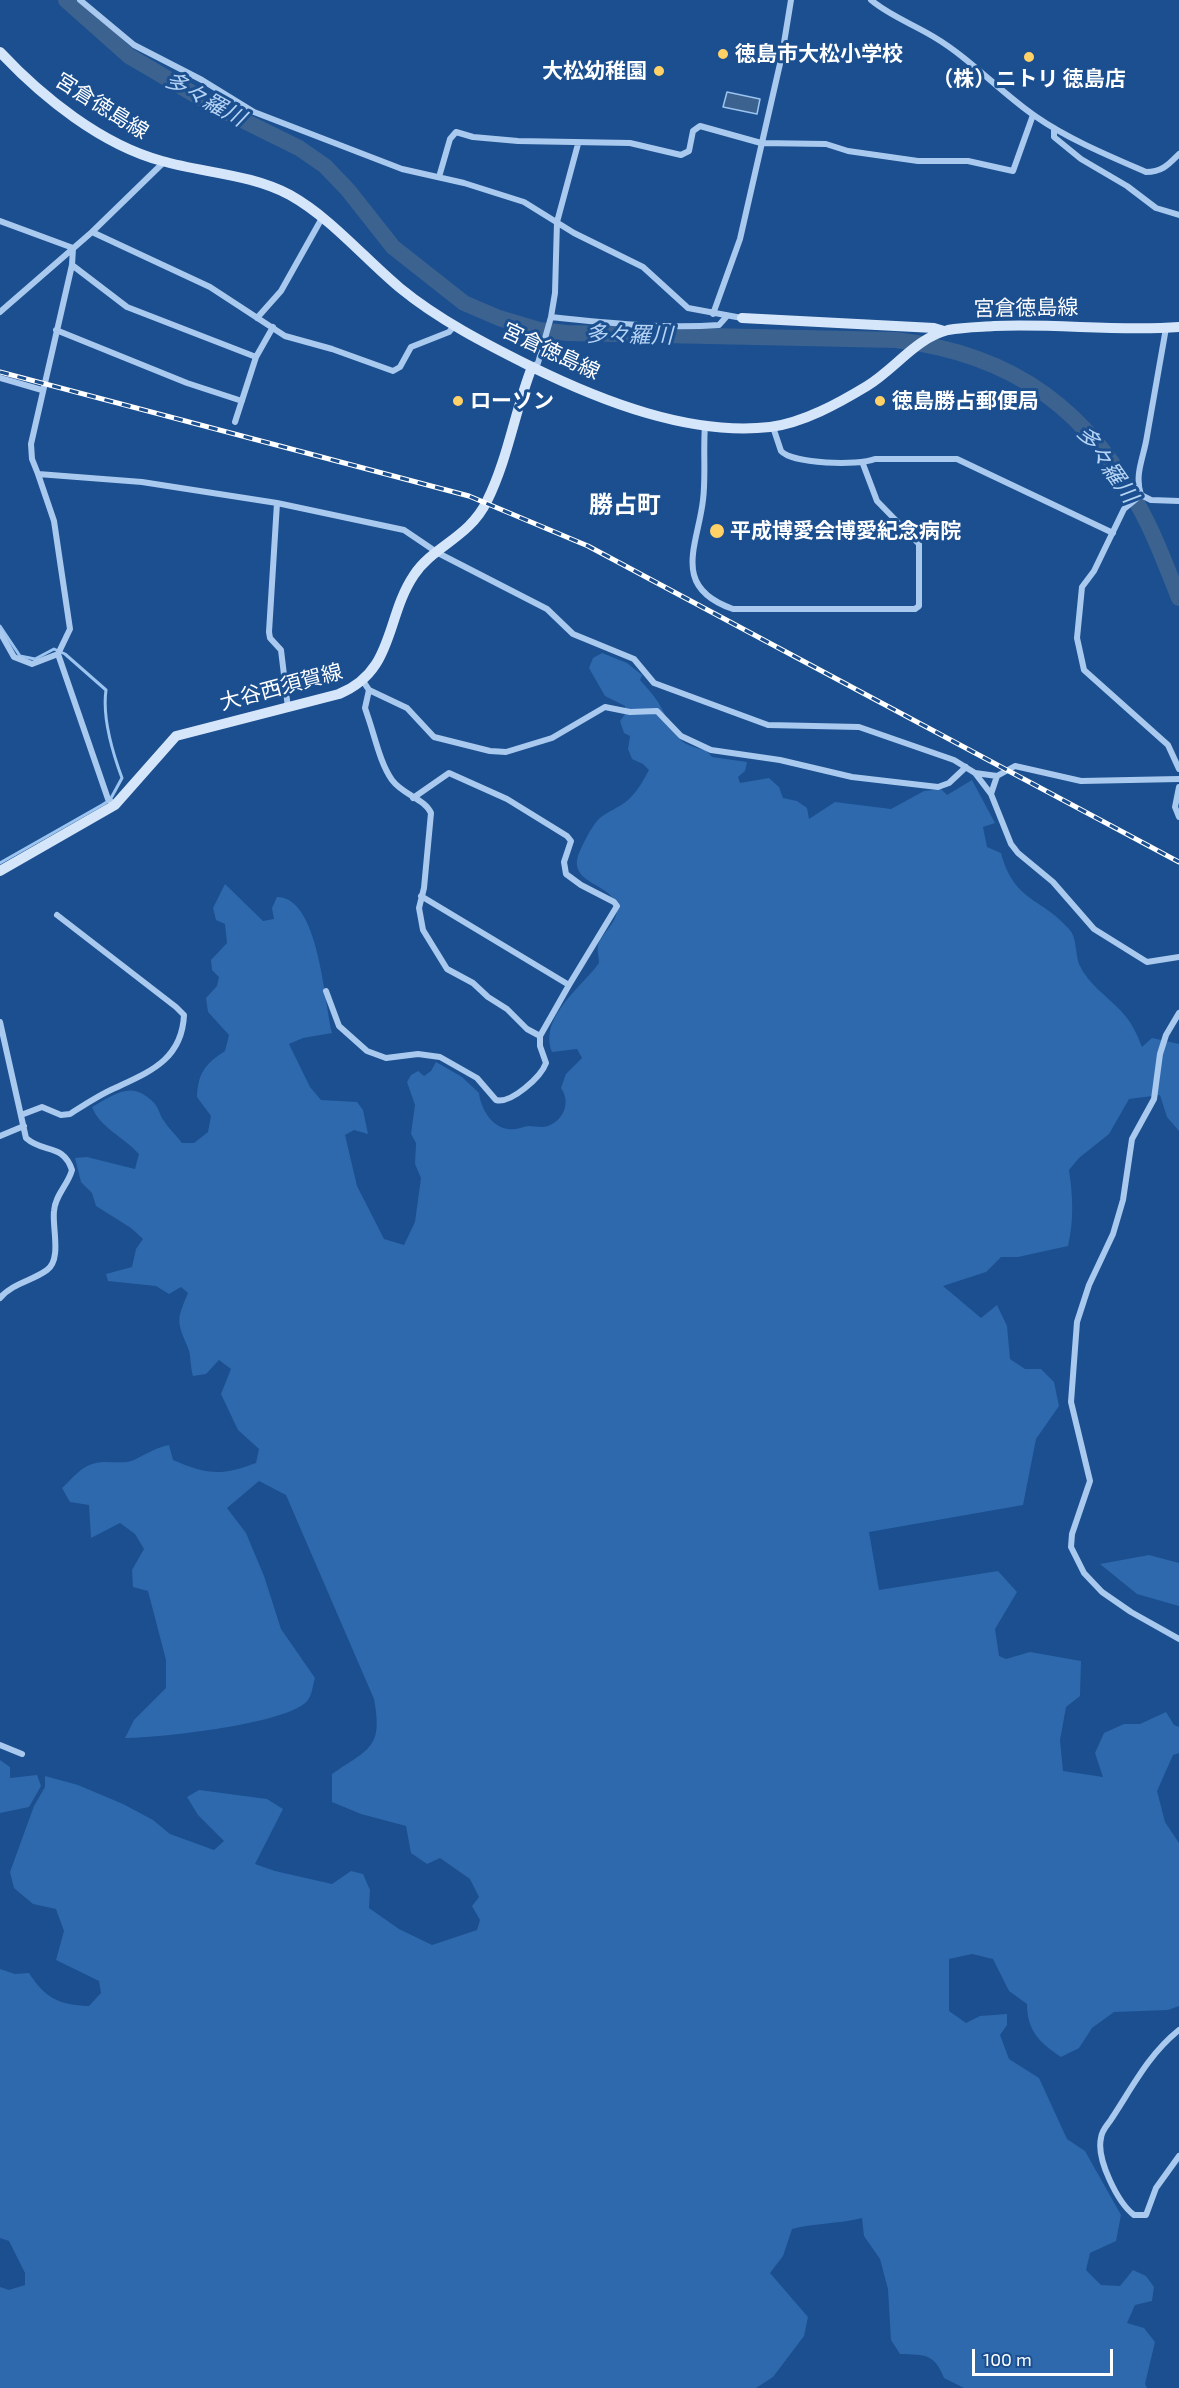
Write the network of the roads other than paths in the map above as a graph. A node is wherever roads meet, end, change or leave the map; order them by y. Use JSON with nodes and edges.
{"nodes":[{"id":1,"x":80,"y":0,"type":"edge"},
{"id":2,"x":791,"y":0,"type":"edge"},
{"id":3,"x":871,"y":0,"type":"edge"},
{"id":4,"x":0,"y":52,"type":"edge"},
{"id":5,"x":1033,"y":115,"type":"junction"},
{"id":6,"x":1054,"y":128,"type":"junction"},
{"id":7,"x":761,"y":143,"type":"junction"},
{"id":8,"x":578,"y":144,"type":"junction"},
{"id":9,"x":1179,"y":154,"type":"edge"},
{"id":10,"x":164,"y":162,"type":"junction"},
{"id":11,"x":439,"y":177,"type":"junction"},
{"id":12,"x":1179,"y":215,"type":"edge"},
{"id":13,"x":322,"y":218,"type":"junction"},
{"id":14,"x":0,"y":221,"type":"edge"},
{"id":15,"x":557,"y":222,"type":"junction"},
{"id":16,"x":92,"y":232,"type":"junction"},
{"id":17,"x":73,"y":248,"type":"junction"},
{"id":18,"x":72,"y":265,"type":"junction"},
{"id":19,"x":0,"y":312,"type":"edge"},
{"id":20,"x":713,"y":314,"type":"junction"},
{"id":21,"x":727,"y":316,"type":"junction"},
{"id":22,"x":257,"y":318,"type":"junction"},
{"id":23,"x":742,"y":318,"type":"joint"},
{"id":24,"x":551,"y":320,"type":"junction"},
{"id":25,"x":455,"y":325,"type":"junction"},
{"id":26,"x":273,"y":327,"type":"junction"},
{"id":27,"x":1179,"y":327,"type":"edge"},
{"id":28,"x":1166,"y":328,"type":"junction"},
{"id":29,"x":56,"y":330,"type":"junction"},
{"id":30,"x":940,"y":333,"type":"junction"},
{"id":31,"x":256,"y":357,"type":"junction"},
{"id":32,"x":532,"y":367,"type":"junction"},
{"id":33,"x":0,"y":378,"type":"edge"},
{"id":34,"x":42,"y":390,"type":"junction"},
{"id":35,"x":242,"y":401,"type":"junction"},
{"id":36,"x":235,"y":422,"type":"dead end"},
{"id":37,"x":705,"y":426,"type":"junction"},
{"id":38,"x":773,"y":427,"type":"junction"},
{"id":39,"x":863,"y":464,"type":"junction"},
{"id":40,"x":38,"y":474,"type":"junction"},
{"id":41,"x":1139,"y":496,"type":"junction"},
{"id":42,"x":1179,"y":501,"type":"edge"},
{"id":43,"x":277,"y":503,"type":"junction"},
{"id":44,"x":1113,"y":533,"type":"junction"},
{"id":45,"x":438,"y":553,"type":"junction"},
{"id":46,"x":0,"y":632,"type":"edge"},
{"id":47,"x":58,"y":654,"type":"junction"},
{"id":48,"x":366,"y":686,"type":"junction"},
{"id":49,"x":288,"y":708,"type":"junction"},
{"id":50,"x":966,"y":767,"type":"junction"},
{"id":51,"x":1179,"y":769,"type":"edge"},
{"id":52,"x":975,"y":773,"type":"junction"},
{"id":53,"x":997,"y":776,"type":"junction"},
{"id":54,"x":1179,"y":779,"type":"edge"},
{"id":55,"x":1179,"y":787,"type":"edge"},
{"id":56,"x":992,"y":794,"type":"junction"},
{"id":57,"x":413,"y":798,"type":"junction"},
{"id":58,"x":115,"y":805,"type":"junction"},
{"id":59,"x":1179,"y":817,"type":"edge"},
{"id":60,"x":0,"y":871,"type":"edge"},
{"id":61,"x":422,"y":896,"type":"junction"},
{"id":62,"x":57,"y":915,"type":"dead end"},
{"id":63,"x":1179,"y":957,"type":"edge"},
{"id":64,"x":569,"y":985,"type":"junction"},
{"id":65,"x":326,"y":991,"type":"dead end"},
{"id":66,"x":1179,"y":1013,"type":"edge"},
{"id":67,"x":0,"y":1022,"type":"edge"},
{"id":68,"x":540,"y":1036,"type":"junction"},
{"id":69,"x":21,"y":1114,"type":"junction"},
{"id":70,"x":24,"y":1126,"type":"junction"},
{"id":71,"x":0,"y":1136,"type":"edge"},
{"id":72,"x":0,"y":1298,"type":"edge"},
{"id":73,"x":1179,"y":1639,"type":"edge"},
{"id":74,"x":0,"y":1745,"type":"edge"},
{"id":75,"x":22,"y":1754,"type":"dead end"},
{"id":76,"x":1179,"y":2030,"type":"edge"},
{"id":77,"x":1179,"y":2156,"type":"edge"}],
"edges":[{"from":1,"to":11,"type":"street"},
{"from":2,"to":7,"type":"street"},
{"from":3,"to":5,"type":"street"},
{"from":4,"to":10,"type":"main road","name":"宮倉徳島線"},
{"from":5,"to":6,"type":"street"},
{"from":5,"to":7,"type":"street"},
{"from":6,"to":9,"type":"street"},
{"from":6,"to":12,"type":"street"},
{"from":7,"to":8,"type":"street"},
{"from":7,"to":20,"type":"street"},
{"from":8,"to":11,"type":"street"},
{"from":8,"to":15,"type":"street"},
{"from":10,"to":13,"type":"main road","name":"宮倉徳島線"},
{"from":10,"to":16,"type":"street"},
{"from":11,"to":15,"type":"street"},
{"from":13,"to":22,"type":"street"},
{"from":13,"to":25,"type":"main road","name":"宮倉徳島線"},
{"from":14,"to":17,"type":"street"},
{"from":15,"to":20,"type":"street"},
{"from":15,"to":24,"type":"street"},
{"from":16,"to":17,"type":"street"},
{"from":16,"to":22,"type":"street"},
{"from":17,"to":18,"type":"street"},
{"from":17,"to":19,"type":"street"},
{"from":18,"to":29,"type":"street"},
{"from":18,"to":31,"type":"street"},
{"from":20,"to":21,"type":"street"},
{"from":21,"to":23,"type":"street"},
{"from":21,"to":24,"type":"street"},
{"from":22,"to":26,"type":"street"},
{"from":23,"to":30,"type":"main road"},
{"from":24,"to":32,"type":"street"},
{"from":25,"to":26,"type":"street"},
{"from":25,"to":32,"type":"main road","name":"宮倉徳島線"},
{"from":26,"to":31,"type":"street"},
{"from":27,"to":28,"type":"main road","name":"宮倉徳島線"},
{"from":28,"to":30,"type":"main road","name":"宮倉徳島線"},
{"from":28,"to":41,"type":"street"},
{"from":29,"to":34,"type":"street"},
{"from":29,"to":35,"type":"street"},
{"from":30,"to":38,"type":"main road","name":"宮倉徳島線"},
{"from":31,"to":35,"type":"street"},
{"from":32,"to":37,"type":"main road","name":"宮倉徳島線"},
{"from":32,"to":45,"type":"main road","name":"大谷西須賀線"},
{"from":33,"to":34,"type":"street"},
{"from":34,"to":40,"type":"street"},
{"from":35,"to":36,"type":"street"},
{"from":37,"to":38,"type":"main road","name":"宮倉徳島線"},
{"from":37,"to":39,"type":"street"},
{"from":38,"to":39,"type":"street"},
{"from":39,"to":44,"type":"street"},
{"from":40,"to":43,"type":"street"},
{"from":40,"to":47,"type":"street"},
{"from":41,"to":42,"type":"street"},
{"from":41,"to":44,"type":"street"},
{"from":43,"to":45,"type":"street"},
{"from":43,"to":49,"type":"street"},
{"from":44,"to":51,"type":"street"},
{"from":45,"to":48,"type":"main road","name":"大谷西須賀線"},
{"from":45,"to":50,"type":"street"},
{"from":46,"to":47,"type":"street"},
{"from":47,"to":58,"type":"street"},
{"from":48,"to":49,"type":"main road","name":"大谷西須賀線"},
{"from":48,"to":50,"type":"street"},
{"from":48,"to":57,"type":"street"},
{"from":49,"to":58,"type":"main road","name":"大谷西須賀線"},
{"from":50,"to":52,"type":"street"},
{"from":52,"to":53,"type":"street"},
{"from":52,"to":56,"type":"street"},
{"from":53,"to":54,"type":"street"},
{"from":53,"to":56,"type":"street"},
{"from":55,"to":59,"type":"street"},
{"from":56,"to":63,"type":"street"},
{"from":57,"to":61,"type":"street"},
{"from":57,"to":64,"type":"street"},
{"from":58,"to":60,"type":"main road","name":"大谷西須賀線"},
{"from":61,"to":64,"type":"street"},
{"from":61,"to":68,"type":"street"},
{"from":62,"to":69,"type":"street"},
{"from":64,"to":68,"type":"street"},
{"from":65,"to":68,"type":"street"},
{"from":66,"to":73,"type":"street"},
{"from":67,"to":69,"type":"street"},
{"from":69,"to":70,"type":"street"},
{"from":70,"to":71,"type":"street"},
{"from":70,"to":72,"type":"street"},
{"from":74,"to":75,"type":"street"},
{"from":76,"to":77,"type":"street"}]}
